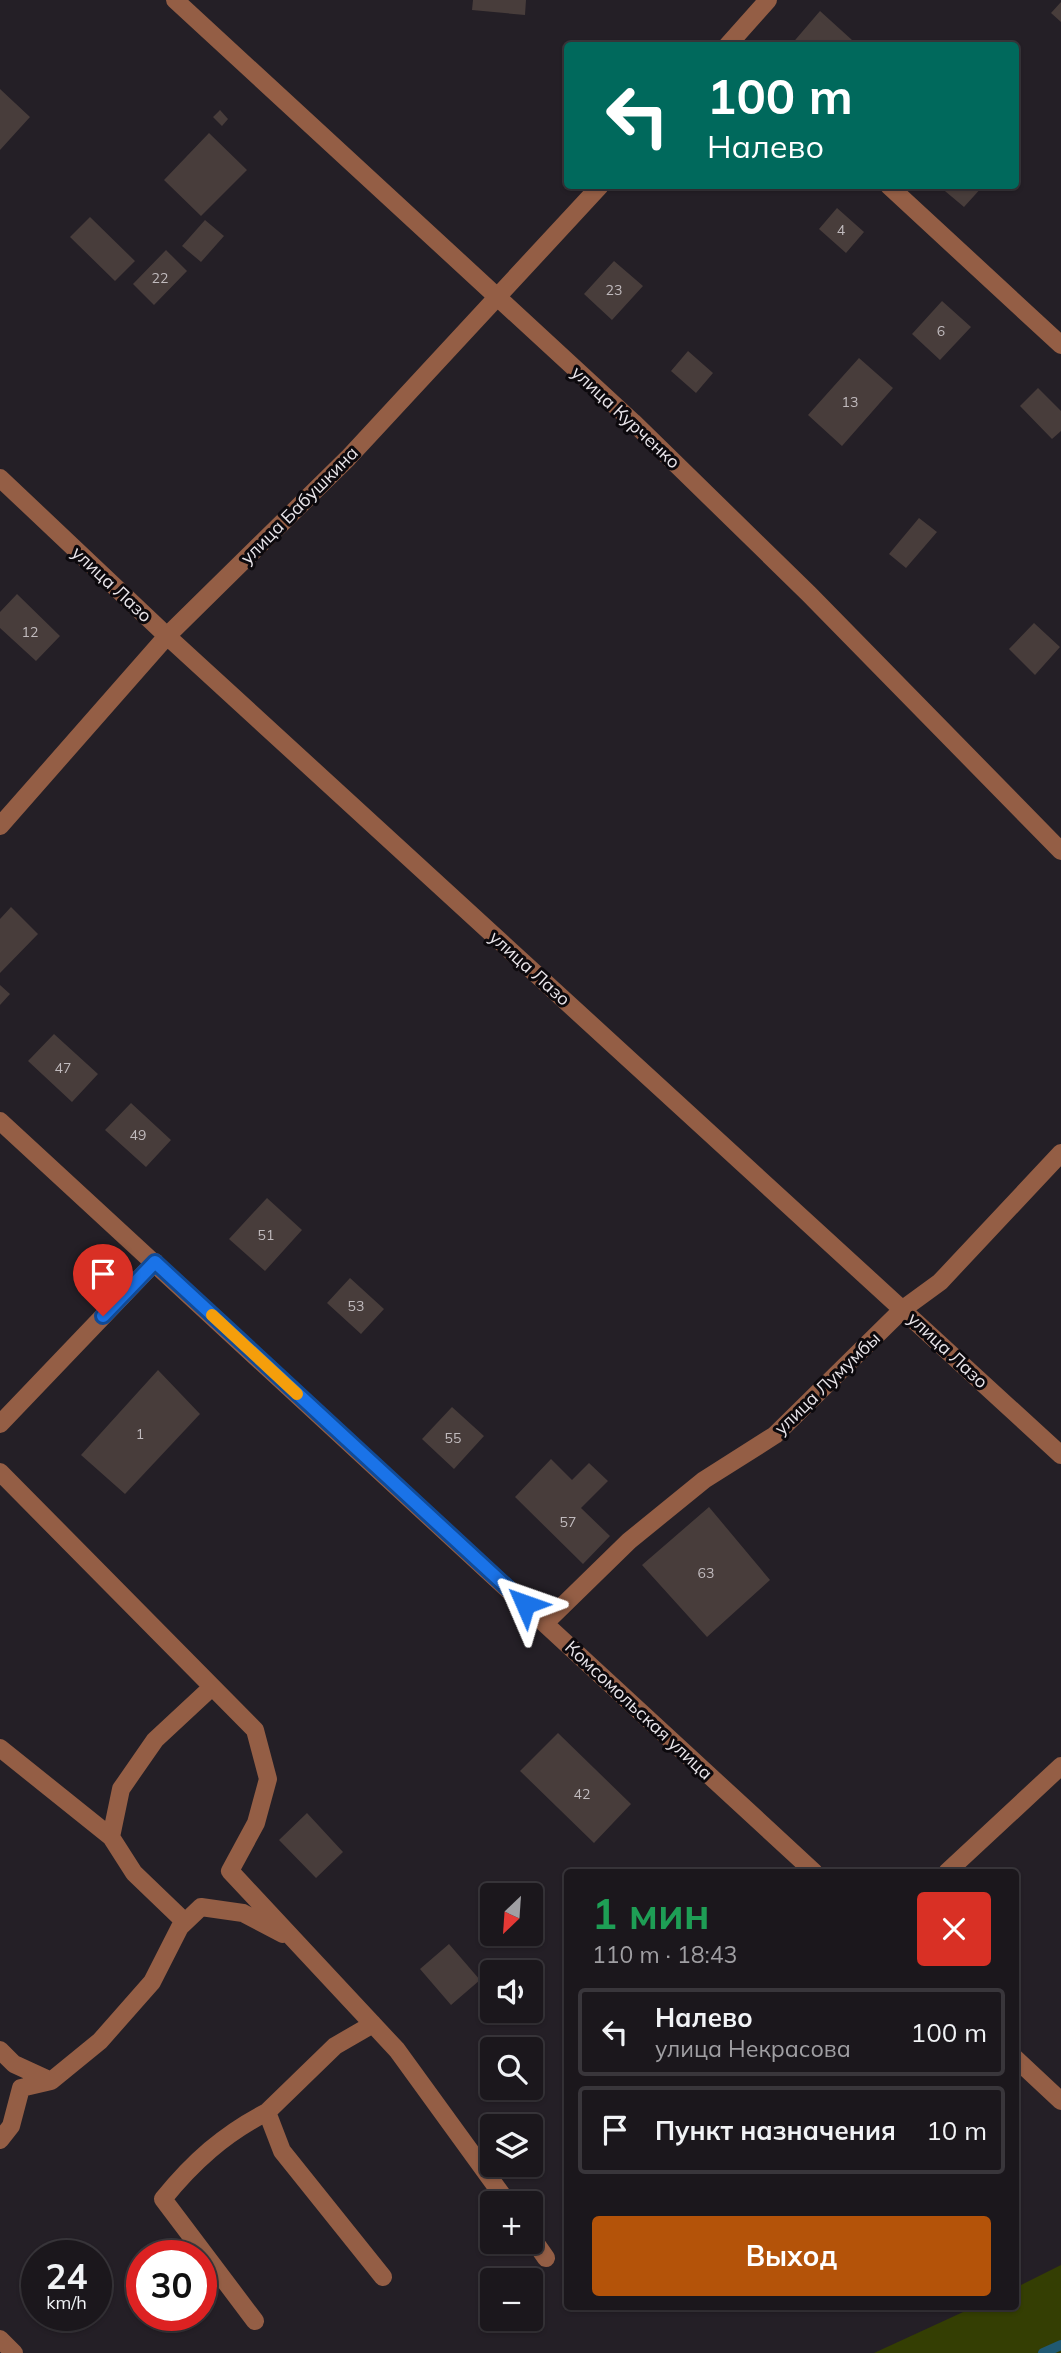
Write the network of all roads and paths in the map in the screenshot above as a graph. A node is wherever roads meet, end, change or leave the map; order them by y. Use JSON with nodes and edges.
{"nodes":[{"id":1,"x":175,"y":0,"type":"edge"},
{"id":2,"x":768,"y":0,"type":"edge"},
{"id":3,"x":734,"y":42,"type":"edge"},
{"id":4,"x":597,"y":189,"type":"edge"},
{"id":5,"x":892,"y":189,"type":"edge"},
{"id":6,"x":497,"y":299,"type":"junction"},
{"id":7,"x":1061,"y":345,"type":"edge"},
{"id":8,"x":0,"y":478,"type":"edge"},
{"id":9,"x":167,"y":636,"type":"junction"},
{"id":10,"x":0,"y":826,"type":"edge"},
{"id":11,"x":1061,"y":851,"type":"edge"},
{"id":12,"x":0,"y":1121,"type":"edge"},
{"id":13,"x":1061,"y":1153,"type":"edge"},
{"id":14,"x":155,"y":1262,"type":"junction"},
{"id":15,"x":903,"y":1309,"type":"junction"},
{"id":16,"x":0,"y":1424,"type":"edge"},
{"id":17,"x":1061,"y":1455,"type":"edge"},
{"id":18,"x":0,"y":1472,"type":"edge"},
{"id":19,"x":545,"y":1623,"type":"junction"},
{"id":20,"x":212,"y":1687,"type":"junction"},
{"id":21,"x":0,"y":1748,"type":"edge"},
{"id":22,"x":1061,"y":1766,"type":"edge"},
{"id":23,"x":111,"y":1837,"type":"junction"},
{"id":24,"x":811,"y":1869,"type":"edge"},
{"id":25,"x":950,"y":1869,"type":"edge"},
{"id":26,"x":185,"y":1922,"type":"junction"},
{"id":27,"x":295,"y":1941,"type":"junction"},
{"id":28,"x":373,"y":2024,"type":"junction"},
{"id":29,"x":0,"y":2050,"type":"edge"},
{"id":30,"x":1019,"y":2062,"type":"edge"},
{"id":31,"x":51,"y":2081,"type":"junction"},
{"id":32,"x":1061,"y":2101,"type":"edge"},
{"id":33,"x":267,"y":2112,"type":"junction"},
{"id":34,"x":0,"y":2140,"type":"edge"},
{"id":35,"x":499,"y":2191,"type":"edge"},
{"id":36,"x":543,"y":2254,"type":"edge"},
{"id":37,"x":546,"y":2258,"type":"dead end"},
{"id":38,"x":383,"y":2277,"type":"dead end"},
{"id":39,"x":255,"y":2322,"type":"dead end"},
{"id":40,"x":0,"y":2339,"type":"edge"},
{"id":41,"x":15,"y":2353,"type":"edge"}],
"edges":[{"from":1,"to":6,"type":"street","name":"улица Курченко"},
{"from":2,"to":3,"type":"street"},
{"from":4,"to":6,"type":"street","name":"улица Бабушкина"},
{"from":5,"to":7,"type":"street"},
{"from":6,"to":9,"type":"street","name":"улица Бабушкина"},
{"from":6,"to":11,"type":"street","name":"улица Курченко"},
{"from":8,"to":9,"type":"street","name":"улица Лазо"},
{"from":9,"to":10,"type":"street","name":"улица Бабушкина"},
{"from":9,"to":15,"type":"street","name":"улица Лазо"},
{"from":12,"to":14,"type":"street","name":"Комсомольская улица"},
{"from":13,"to":15,"type":"street","name":"улица Лумумбы"},
{"from":14,"to":16,"type":"street"},
{"from":14,"to":19,"type":"street","name":"Комсомольская улица"},
{"from":15,"to":17,"type":"street","name":"улица Лазо"},
{"from":15,"to":19,"type":"street","name":"улица Лумумбы"},
{"from":18,"to":20,"type":"street"},
{"from":19,"to":24,"type":"street","name":"Комсомольская улица"},
{"from":20,"to":23,"type":"street"},
{"from":20,"to":27,"type":"street"},
{"from":21,"to":23,"type":"street"},
{"from":22,"to":25,"type":"street"},
{"from":23,"to":26,"type":"street"},
{"from":26,"to":27,"type":"street"},
{"from":26,"to":31,"type":"street"},
{"from":27,"to":28,"type":"street"},
{"from":28,"to":33,"type":"street"},
{"from":28,"to":35,"type":"street"},
{"from":29,"to":31,"type":"street"},
{"from":30,"to":32,"type":"street"},
{"from":31,"to":34,"type":"street"},
{"from":33,"to":38,"type":"street"},
{"from":33,"to":39,"type":"street"},
{"from":36,"to":37,"type":"street"},
{"from":40,"to":41,"type":"street"}]}
